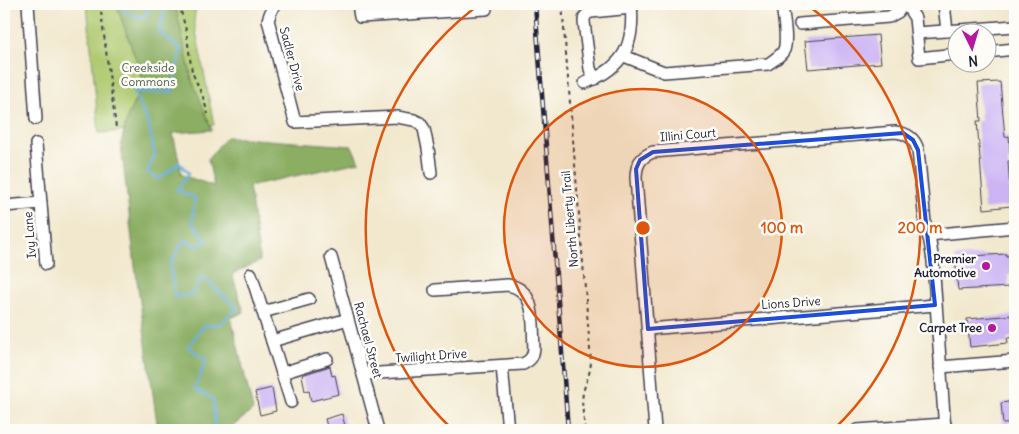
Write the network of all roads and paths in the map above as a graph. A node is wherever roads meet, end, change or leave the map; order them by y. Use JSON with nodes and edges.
{"nodes":[{"id":1,"x":28,"y":4,"type":"edge"},
{"id":2,"x":100,"y":4,"type":"edge"},
{"id":3,"x":179,"y":4,"type":"edge"},
{"id":4,"x":276,"y":4,"type":"edge"},
{"id":5,"x":358,"y":4,"type":"edge"},
{"id":6,"x":485,"y":4,"type":"edge"},
{"id":7,"x":562,"y":4,"type":"edge"},
{"id":8,"x":782,"y":4,"type":"edge"},
{"id":9,"x":905,"y":4,"type":"edge"},
{"id":10,"x":944,"y":4,"type":"edge"},
{"id":11,"x":632,"y":6,"type":"edge"},
{"id":12,"x":423,"y":8,"type":"edge"},
{"id":13,"x":454,"y":8,"type":"edge"},
{"id":14,"x":391,"y":10,"type":"edge"},
{"id":15,"x":946,"y":22,"type":"edge"},
{"id":16,"x":800,"y":24,"type":"dead end"},
{"id":17,"x":1015,"y":26,"type":"edge"},
{"id":18,"x":996,"y":27,"type":"edge"},
{"id":19,"x":946,"y":31,"type":"edge"},
{"id":20,"x":917,"y":33,"type":"junction"},
{"id":21,"x":1015,"y":50,"type":"edge"},
{"id":22,"x":996,"y":51,"type":"edge"},
{"id":23,"x":946,"y":55,"type":"edge"},
{"id":24,"x":624,"y":56,"type":"junction"},
{"id":25,"x":208,"y":114,"type":"dead end"},
{"id":26,"x":36,"y":118,"type":"dead end"},
{"id":27,"x":116,"y":128,"type":"dead end"},
{"id":28,"x":36,"y":144,"type":"dead end"},
{"id":29,"x":431,"y":173,"type":"dead end"},
{"id":30,"x":41,"y":203,"type":"junction"},
{"id":31,"x":4,"y":206,"type":"edge"},
{"id":32,"x":1015,"y":227,"type":"edge"},
{"id":33,"x":928,"y":235,"type":"junction"},
{"id":34,"x":331,"y":257,"type":"dead end"},
{"id":35,"x":46,"y":264,"type":"dead end"},
{"id":36,"x":251,"y":274,"type":"dead end"},
{"id":37,"x":435,"y":290,"type":"dead end"},
{"id":38,"x":309,"y":300,"type":"dead end"},
{"id":39,"x":935,"y":305,"type":"junction"},
{"id":40,"x":263,"y":312,"type":"junction"},
{"id":41,"x":348,"y":319,"type":"junction"},
{"id":42,"x":648,"y":329,"type":"junction"},
{"id":43,"x":272,"y":341,"type":"junction"},
{"id":44,"x":327,"y":358,"type":"dead end"},
{"id":45,"x":1015,"y":362,"type":"edge"},
{"id":46,"x":502,"y":366,"type":"junction"},
{"id":47,"x":940,"y":367,"type":"junction"},
{"id":48,"x":282,"y":373,"type":"junction"},
{"id":49,"x":363,"y":374,"type":"junction"},
{"id":50,"x":4,"y":392,"type":"edge"},
{"id":51,"x":291,"y":402,"type":"dead end"},
{"id":52,"x":945,"y":427,"type":"edge"},
{"id":53,"x":7,"y":430,"type":"edge"},
{"id":54,"x":378,"y":430,"type":"edge"},
{"id":55,"x":508,"y":430,"type":"edge"},
{"id":56,"x":585,"y":430,"type":"edge"},
{"id":57,"x":655,"y":430,"type":"edge"},
{"id":58,"x":857,"y":430,"type":"edge"}],
"edges":[{"from":1,"to":26,"type":"street"},
{"from":2,"to":27,"type":"path"},
{"from":3,"to":25,"type":"path"},
{"from":4,"to":29,"type":"street","name":"Sadler Drive"},
{"from":5,"to":14,"type":"street"},
{"from":6,"to":13,"type":"street"},
{"from":7,"to":56,"type":"path","name":"North Liberty Trail"},
{"from":8,"to":24,"type":"street"},
{"from":9,"to":16,"type":"street"},
{"from":9,"to":20,"type":"street"},
{"from":10,"to":15,"type":"street"},
{"from":11,"to":24,"type":"street"},
{"from":11,"to":24,"type":"street"},
{"from":12,"to":13,"type":"street"},
{"from":12,"to":14,"type":"street"},
{"from":17,"to":18,"type":"street"},
{"from":19,"to":20,"type":"street"},
{"from":20,"to":23,"type":"street"},
{"from":21,"to":22,"type":"street"},
{"from":28,"to":30,"type":"street","name":"Ivy Lane"},
{"from":30,"to":31,"type":"street","name":"Ivy Lane"},
{"from":30,"to":35,"type":"street","name":"Ivy Lane"},
{"from":32,"to":33,"type":"street"},
{"from":33,"to":39,"type":"street"},
{"from":33,"to":42,"type":"street","name":"Illini Court"},
{"from":34,"to":41,"type":"street","name":"Rachael Street"},
{"from":36,"to":40,"type":"street"},
{"from":37,"to":46,"type":"street","name":"Twilight Drive"},
{"from":38,"to":40,"type":"street"},
{"from":39,"to":42,"type":"street","name":"Lions Drive"},
{"from":39,"to":47,"type":"street"},
{"from":40,"to":43,"type":"street"},
{"from":41,"to":43,"type":"street"},
{"from":41,"to":49,"type":"street","name":"Rachael Street"},
{"from":42,"to":57,"type":"street","name":"Illini Court"},
{"from":43,"to":48,"type":"street"},
{"from":44,"to":48,"type":"street"},
{"from":45,"to":47,"type":"street"},
{"from":46,"to":49,"type":"street","name":"Twilight Drive"},
{"from":46,"to":55,"type":"street"},
{"from":47,"to":52,"type":"street"},
{"from":48,"to":51,"type":"street"},
{"from":49,"to":54,"type":"street","name":"Rachael Street"},
{"from":50,"to":53,"type":"path"},
{"from":52,"to":58,"type":"street"}]}
